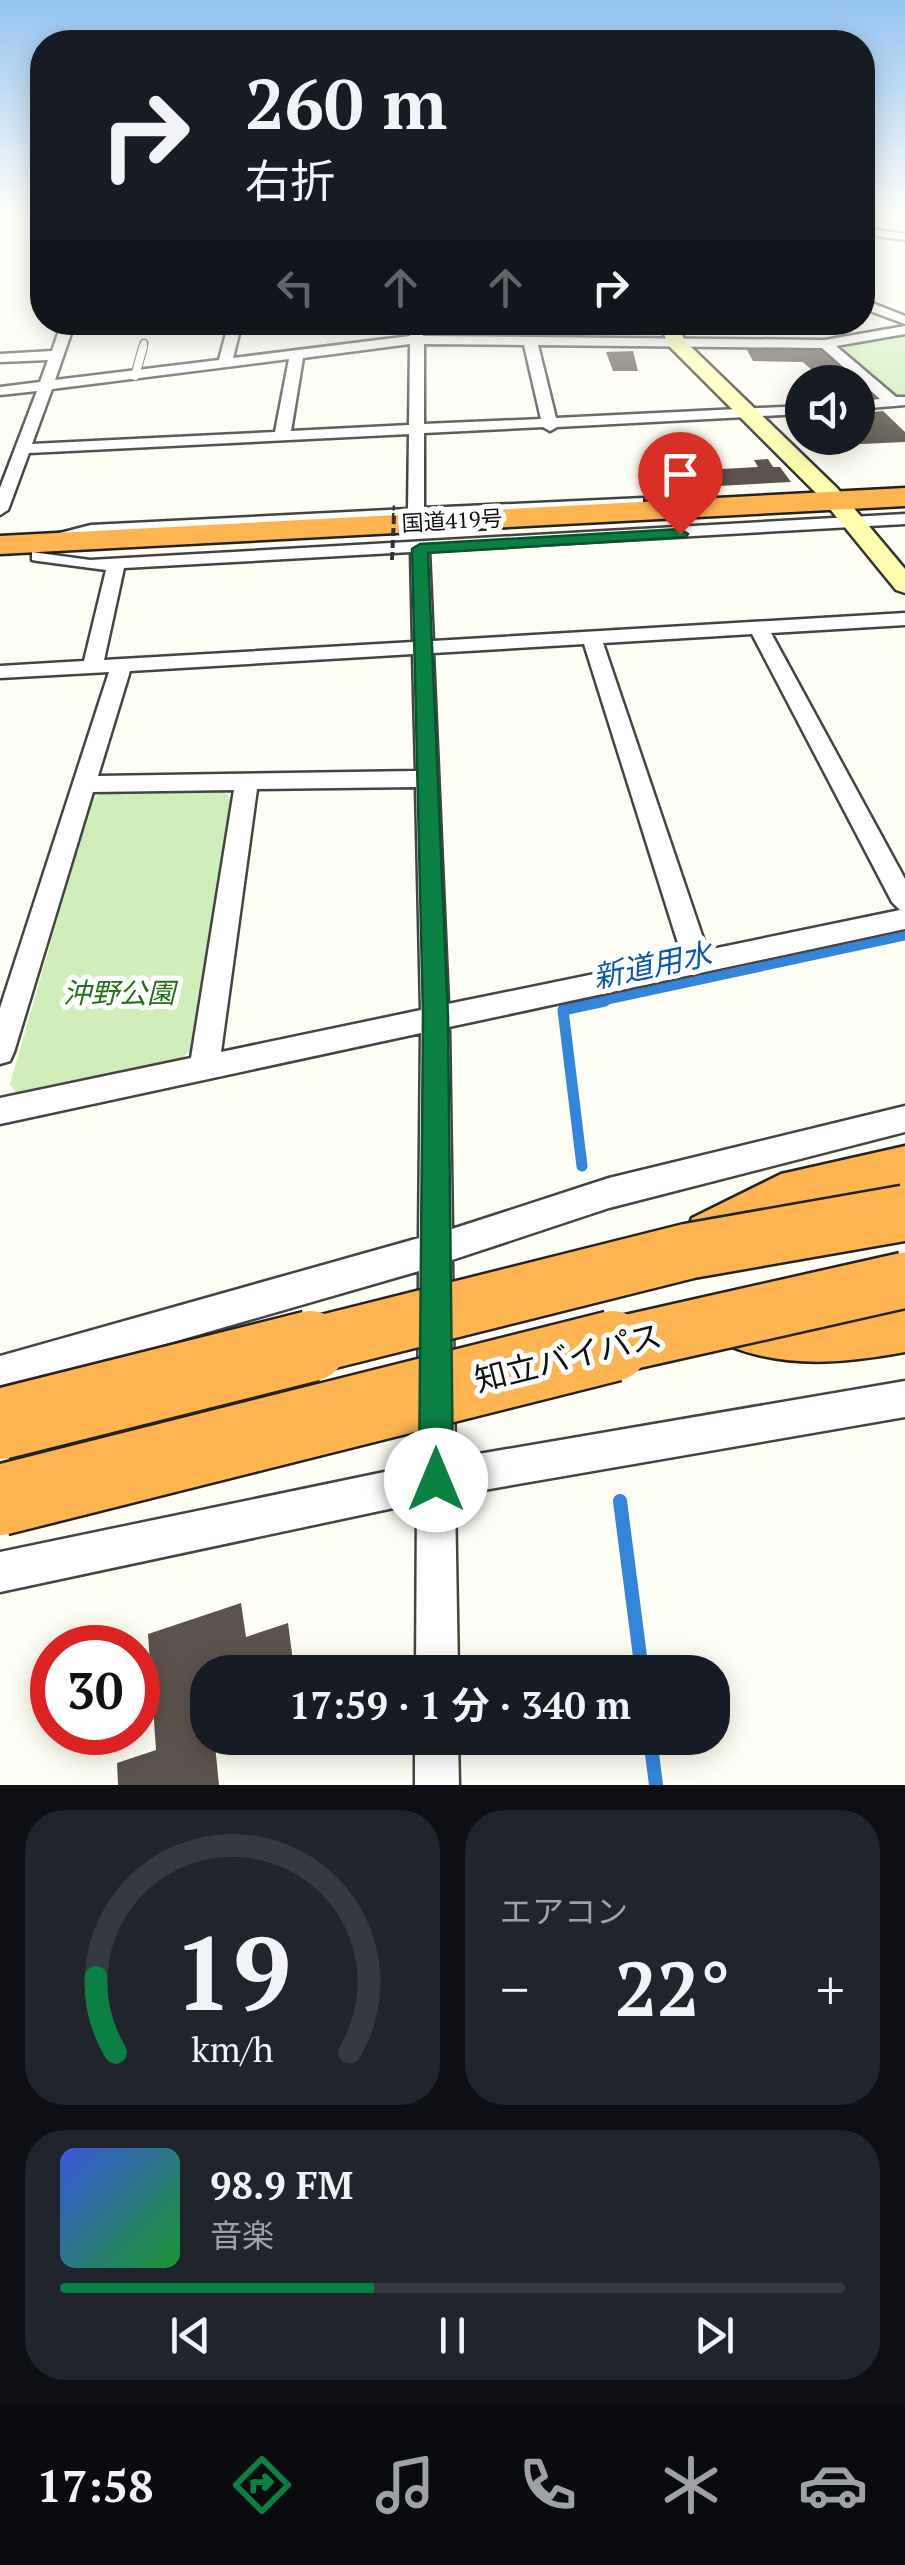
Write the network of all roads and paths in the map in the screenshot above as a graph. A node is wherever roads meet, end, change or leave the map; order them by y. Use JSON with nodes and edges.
{"nodes":[{"id":1,"x":875,"y":308,"type":"edge"},
{"id":2,"x":905,"y":320,"type":"edge"},
{"id":3,"x":905,"y":330,"type":"edge"},
{"id":4,"x":65,"y":335,"type":"edge"},
{"id":5,"x":232,"y":335,"type":"edge"},
{"id":6,"x":415,"y":335,"type":"edge"},
{"id":7,"x":673,"y":335,"type":"edge"},
{"id":8,"x":414,"y":340,"type":"junction"},
{"id":9,"x":530,"y":341,"type":"junction"},
{"id":10,"x":144,"y":343,"type":"dead end"},
{"id":11,"x":677,"y":343,"type":"junction"},
{"id":12,"x":825,"y":344,"type":"junction"},
{"id":13,"x":298,"y":354,"type":"junction"},
{"id":14,"x":60,"y":355,"type":"junction"},
{"id":15,"x":0,"y":358,"type":"edge"},
{"id":16,"x":224,"y":364,"type":"junction"},
{"id":17,"x":135,"y":376,"type":"junction"},
{"id":18,"x":46,"y":388,"type":"junction"},
{"id":19,"x":0,"y":391,"type":"edge"},
{"id":20,"x":899,"y":402,"type":"edge"},
{"id":21,"x":785,"y":412,"type":"edge"},
{"id":22,"x":747,"y":415,"type":"junction"},
{"id":23,"x":550,"y":426,"type":"junction"},
{"id":24,"x":416,"y":432,"type":"junction"},
{"id":25,"x":282,"y":436,"type":"junction"},
{"id":26,"x":24,"y":449,"type":"junction"},
{"id":27,"x":905,"y":490,"type":"edge"},
{"id":28,"x":905,"y":497,"type":"edge"},
{"id":29,"x":394,"y":504,"type":"dead end"},
{"id":30,"x":843,"y":508,"type":"junction"},
{"id":31,"x":0,"y":510,"type":"edge"},
{"id":32,"x":416,"y":513,"type":"junction"},
{"id":33,"x":905,"y":516,"type":"edge"},
{"id":34,"x":0,"y":545,"type":"edge"},
{"id":35,"x":41,"y":549,"type":"junction"},
{"id":36,"x":420,"y":549,"type":"junction"},
{"id":37,"x":0,"y":558,"type":"edge"},
{"id":38,"x":392,"y":560,"type":"dead end"},
{"id":39,"x":116,"y":563,"type":"junction"},
{"id":40,"x":905,"y":585,"type":"edge"},
{"id":41,"x":905,"y":619,"type":"edge"},
{"id":42,"x":758,"y":627,"type":"junction"},
{"id":43,"x":592,"y":638,"type":"junction"},
{"id":44,"x":423,"y":647,"type":"junction"},
{"id":45,"x":93,"y":666,"type":"junction"},
{"id":46,"x":121,"y":666,"type":"junction"},
{"id":47,"x":0,"y":672,"type":"edge"},
{"id":48,"x":425,"y":779,"type":"junction"},
{"id":49,"x":247,"y":782,"type":"junction"},
{"id":50,"x":86,"y":784,"type":"junction"},
{"id":51,"x":905,"y":902,"type":"edge"},
{"id":52,"x":905,"y":919,"type":"edge"},
{"id":53,"x":698,"y":964,"type":"junction"},
{"id":54,"x":435,"y":1016,"type":"junction"},
{"id":55,"x":0,"y":1052,"type":"edge"},
{"id":56,"x":204,"y":1069,"type":"junction"},
{"id":57,"x":0,"y":1111,"type":"edge"},
{"id":58,"x":905,"y":1118,"type":"edge"},
{"id":59,"x":905,"y":1172,"type":"edge"},
{"id":60,"x":905,"y":1213,"type":"edge"},
{"id":61,"x":438,"y":1249,"type":"junction"},
{"id":62,"x":689,"y":1251,"type":"junction"},
{"id":63,"x":905,"y":1280,"type":"edge"},
{"id":64,"x":716,"y":1320,"type":"junction"},
{"id":65,"x":905,"y":1321,"type":"edge"},
{"id":66,"x":0,"y":1374,"type":"edge"},
{"id":67,"x":905,"y":1399,"type":"edge"},
{"id":68,"x":0,"y":1424,"type":"edge"},
{"id":69,"x":436,"y":1480,"type":"junction"},
{"id":70,"x":0,"y":1500,"type":"edge"},
{"id":71,"x":0,"y":1572,"type":"edge"},
{"id":72,"x":437,"y":1655,"type":"edge"},
{"id":73,"x":437,"y":1755,"type":"edge"},
{"id":74,"x":437,"y":1785,"type":"edge"}],
"edges":[{"from":1,"to":2,"type":"street"},
{"from":3,"to":12,"type":"street"},
{"from":4,"to":14,"type":"street"},
{"from":5,"to":16,"type":"street"},
{"from":6,"to":8,"type":"street"},
{"from":7,"to":11,"type":"street"},
{"from":8,"to":9,"type":"street"},
{"from":8,"to":13,"type":"street"},
{"from":8,"to":24,"type":"street"},
{"from":9,"to":11,"type":"street"},
{"from":9,"to":23,"type":"street"},
{"from":10,"to":17,"type":"lane"},
{"from":11,"to":12,"type":"street"},
{"from":11,"to":22,"type":"street"},
{"from":12,"to":20,"type":"street"},
{"from":13,"to":16,"type":"street"},
{"from":13,"to":25,"type":"street"},
{"from":14,"to":15,"type":"street"},
{"from":14,"to":18,"type":"street"},
{"from":16,"to":17,"type":"street"},
{"from":17,"to":18,"type":"street"},
{"from":18,"to":19,"type":"street"},
{"from":18,"to":26,"type":"street"},
{"from":21,"to":22,"type":"street"},
{"from":22,"to":23,"type":"street"},
{"from":22,"to":30,"type":"street"},
{"from":23,"to":24,"type":"street"},
{"from":24,"to":25,"type":"street"},
{"from":24,"to":32,"type":"street"},
{"from":25,"to":26,"type":"street"},
{"from":26,"to":31,"type":"street"},
{"from":27,"to":30,"type":"street"},
{"from":28,"to":30,"type":"highway","name":"国道419号"},
{"from":29,"to":38,"type":"path","bridge":true},
{"from":30,"to":32,"type":"street"},
{"from":30,"to":33,"type":"highway","name":"国道419号"},
{"from":30,"to":35,"type":"highway","name":"国道419号"},
{"from":30,"to":36,"type":"street"},
{"from":30,"to":40,"type":"street"},
{"from":32,"to":35,"type":"street"},
{"from":34,"to":35,"type":"highway","name":"国道419号"},
{"from":35,"to":37,"type":"highway","name":"国道419号"},
{"from":35,"to":39,"type":"street"},
{"from":36,"to":39,"type":"street"},
{"from":36,"to":44,"type":"street"},
{"from":39,"to":45,"type":"street"},
{"from":41,"to":42,"type":"street"},
{"from":42,"to":43,"type":"street"},
{"from":42,"to":51,"type":"street"},
{"from":43,"to":44,"type":"street"},
{"from":43,"to":53,"type":"street"},
{"from":44,"to":46,"type":"street"},
{"from":44,"to":48,"type":"street"},
{"from":45,"to":46,"type":"street"},
{"from":45,"to":47,"type":"street"},
{"from":46,"to":50,"type":"street"},
{"from":48,"to":49,"type":"street"},
{"from":48,"to":54,"type":"street"},
{"from":49,"to":50,"type":"street"},
{"from":49,"to":56,"type":"street"},
{"from":50,"to":55,"type":"street"},
{"from":52,"to":53,"type":"street"},
{"from":53,"to":54,"type":"street"},
{"from":54,"to":56,"type":"street"},
{"from":54,"to":61,"type":"street"},
{"from":56,"to":57,"type":"street"},
{"from":58,"to":61,"type":"street"},
{"from":59,"to":62,"type":"highway"},
{"from":60,"to":62,"type":"highway","bridge":true},
{"from":61,"to":66,"type":"street"},
{"from":61,"to":69,"type":"street"},
{"from":62,"to":68,"type":"highway","bridge":true},
{"from":63,"to":64,"type":"highway","name":"知立バイパス","bridge":true},
{"from":64,"to":65,"type":"highway","bridge":true},
{"from":64,"to":70,"type":"highway","name":"知立バイパス","bridge":true},
{"from":67,"to":69,"type":"street"},
{"from":69,"to":71,"type":"street"},
{"from":69,"to":72,"type":"street"},
{"from":73,"to":74,"type":"street"}]}
